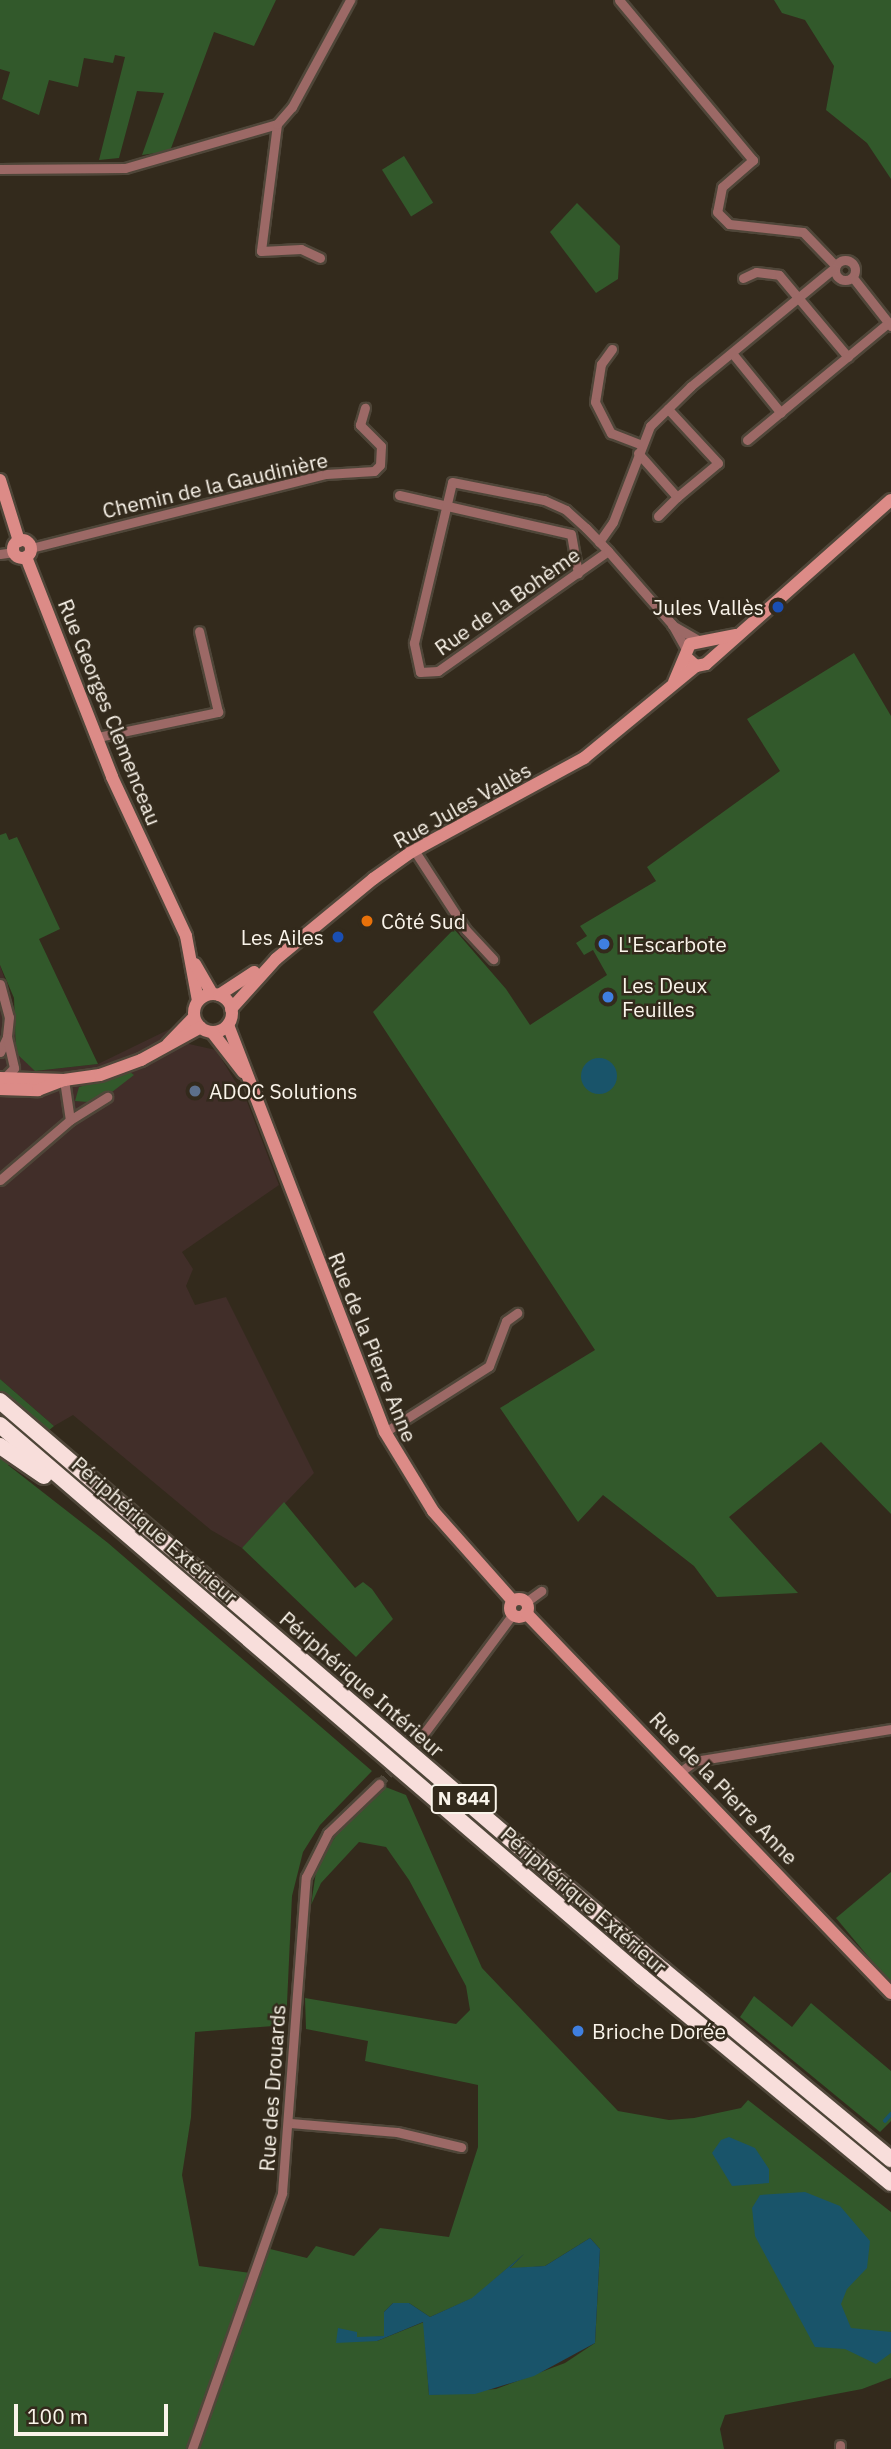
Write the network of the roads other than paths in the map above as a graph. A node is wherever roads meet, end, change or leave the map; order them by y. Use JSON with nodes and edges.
{"nodes":[{"id":1,"x":350,"y":0,"type":"edge"},
{"id":2,"x":619,"y":0,"type":"edge"},
{"id":3,"x":277,"y":124,"type":"junction"},
{"id":4,"x":0,"y":169,"type":"edge"},
{"id":5,"x":320,"y":258,"type":"dead end"},
{"id":6,"x":834,"y":266,"type":"junction"},
{"id":7,"x":743,"y":278,"type":"dead end"},
{"id":8,"x":853,"y":279,"type":"junction"},
{"id":9,"x":799,"y":298,"type":"junction"},
{"id":10,"x":890,"y":324,"type":"edge"},
{"id":11,"x":612,"y":349,"type":"dead end"},
{"id":12,"x":732,"y":353,"type":"junction"},
{"id":13,"x":848,"y":357,"type":"junction"},
{"id":14,"x":365,"y":408,"type":"dead end"},
{"id":15,"x":668,"y":410,"type":"junction"},
{"id":16,"x":781,"y":413,"type":"junction"},
{"id":17,"x":747,"y":440,"type":"dead end"},
{"id":18,"x":640,"y":449,"type":"junction"},
{"id":19,"x":0,"y":480,"type":"edge"},
{"id":20,"x":399,"y":495,"type":"dead end"},
{"id":21,"x":677,"y":497,"type":"junction"},
{"id":22,"x":891,"y":500,"type":"edge"},
{"id":23,"x":446,"y":506,"type":"junction"},
{"id":24,"x":658,"y":516,"type":"dead end"},
{"id":25,"x":599,"y":542,"type":"junction"},
{"id":26,"x":23,"y":549,"type":"junction"},
{"id":27,"x":608,"y":551,"type":"junction"},
{"id":28,"x":0,"y":554,"type":"edge"},
{"id":29,"x":578,"y":573,"type":"junction"},
{"id":30,"x":672,"y":624,"type":"junction"},
{"id":31,"x":199,"y":631,"type":"dead end"},
{"id":32,"x":736,"y":635,"type":"junction"},
{"id":33,"x":701,"y":641,"type":"junction"},
{"id":34,"x":712,"y":657,"type":"junction"},
{"id":35,"x":690,"y":658,"type":"junction"},
{"id":36,"x":98,"y":737,"type":"junction"},
{"id":37,"x":415,"y":850,"type":"junction"},
{"id":38,"x":192,"y":958,"type":"junction"},
{"id":39,"x":276,"y":959,"type":"junction"},
{"id":40,"x":493,"y":959,"type":"dead end"},
{"id":41,"x":0,"y":984,"type":"edge"},
{"id":42,"x":216,"y":995,"type":"junction"},
{"id":43,"x":198,"y":1001,"type":"junction"},
{"id":44,"x":232,"y":1009,"type":"junction"},
{"id":45,"x":202,"y":1025,"type":"junction"},
{"id":46,"x":228,"y":1025,"type":"junction"},
{"id":47,"x":7,"y":1037,"type":"junction"},
{"id":48,"x":0,"y":1052,"type":"edge"},
{"id":49,"x":248,"y":1077,"type":"junction"},
{"id":50,"x":64,"y":1080,"type":"junction"},
{"id":51,"x":1,"y":1082,"type":"edge"},
{"id":52,"x":107,"y":1097,"type":"dead end"},
{"id":53,"x":70,"y":1120,"type":"junction"},
{"id":54,"x":0,"y":1180,"type":"edge"},
{"id":55,"x":517,"y":1313,"type":"dead end"},
{"id":56,"x":0,"y":1401,"type":"edge"},
{"id":57,"x":0,"y":1425,"type":"edge"},
{"id":58,"x":385,"y":1432,"type":"junction"},
{"id":59,"x":0,"y":1446,"type":"edge"},
{"id":60,"x":90,"y":1503,"type":"junction"},
{"id":61,"x":541,"y":1591,"type":"dead end"},
{"id":62,"x":520,"y":1608,"type":"junction"},
{"id":63,"x":891,"y":1728,"type":"edge"},
{"id":64,"x":419,"y":1740,"type":"tunnel mouth"},
{"id":65,"x":680,"y":1772,"type":"junction"},
{"id":66,"x":379,"y":1784,"type":"tunnel mouth"},
{"id":67,"x":891,"y":1993,"type":"edge"},
{"id":68,"x":290,"y":2123,"type":"junction"},
{"id":69,"x":461,"y":2147,"type":"dead end"},
{"id":70,"x":891,"y":2159,"type":"edge"},
{"id":71,"x":891,"y":2183,"type":"edge"},
{"id":72,"x":192,"y":2449,"type":"edge"}],
"edges":[{"from":1,"to":3,"type":"street"},
{"from":2,"to":6,"type":"street"},
{"from":3,"to":4,"type":"street"},
{"from":3,"to":5,"type":"street"},
{"from":6,"to":8,"type":"street"},
{"from":6,"to":8,"type":"street"},
{"from":6,"to":9,"type":"street"},
{"from":7,"to":9,"type":"street"},
{"from":8,"to":10,"type":"street"},
{"from":9,"to":12,"type":"street"},
{"from":9,"to":13,"type":"street"},
{"from":10,"to":13,"type":"street"},
{"from":11,"to":18,"type":"street"},
{"from":12,"to":15,"type":"street"},
{"from":12,"to":16,"type":"street"},
{"from":13,"to":16,"type":"street"},
{"from":14,"to":26,"type":"street","name":"Chemin de la Gaudinière"},
{"from":15,"to":18,"type":"street"},
{"from":15,"to":21,"type":"street"},
{"from":16,"to":17,"type":"street"},
{"from":18,"to":21,"type":"street"},
{"from":18,"to":25,"type":"street"},
{"from":19,"to":26,"type":"street","name":"Rue Georges Clemenceau"},
{"from":20,"to":23,"type":"street"},
{"from":21,"to":24,"type":"street"},
{"from":22,"to":32,"type":"street"},
{"from":23,"to":25,"type":"street"},
{"from":23,"to":29,"type":"street"},
{"from":23,"to":29,"type":"street","name":"Rue de la Bohème"},
{"from":25,"to":27,"type":"street"},
{"from":26,"to":28,"type":"street"},
{"from":26,"to":36,"type":"street","name":"Rue Georges Clemenceau"},
{"from":27,"to":29,"type":"street","name":"Rue de la Bohème"},
{"from":27,"to":30,"type":"street"},
{"from":30,"to":33,"type":"street"},
{"from":30,"to":35,"type":"street"},
{"from":31,"to":36,"type":"street"},
{"from":32,"to":33,"type":"street"},
{"from":32,"to":34,"type":"street"},
{"from":33,"to":34,"type":"street"},
{"from":33,"to":35,"type":"street","name":"Rue Jules Vallès"},
{"from":34,"to":35,"type":"street"},
{"from":35,"to":37,"type":"street","name":"Rue Jules Vallès"},
{"from":36,"to":38,"type":"street","name":"Rue Georges Clemenceau"},
{"from":37,"to":39,"type":"street","name":"Rue Jules Vallès"},
{"from":37,"to":40,"type":"street"},
{"from":38,"to":42,"type":"street","name":"Rue Georges Clemenceau"},
{"from":38,"to":43,"type":"street","name":"Rue Georges Clemenceau"},
{"from":39,"to":42,"type":"street","name":"Rue Jules Vallès"},
{"from":39,"to":44,"type":"street","name":"Rue Jules Vallès"},
{"from":41,"to":47,"type":"street"},
{"from":42,"to":43,"type":"street","name":"Rue Jules Vallès"},
{"from":42,"to":44,"type":"street","name":"Rue Georges Clemenceau"},
{"from":43,"to":45,"type":"street"},
{"from":44,"to":46,"type":"street"},
{"from":45,"to":46,"type":"street"},
{"from":45,"to":49,"type":"street","name":"Rue de la Pierre Anne"},
{"from":45,"to":50,"type":"street"},
{"from":46,"to":49,"type":"street","name":"Rue de la Pierre Anne"},
{"from":47,"to":48,"type":"street"},
{"from":47,"to":51,"type":"street"},
{"from":49,"to":58,"type":"street","name":"Rue de la Pierre Anne"},
{"from":50,"to":51,"type":"street"},
{"from":50,"to":53,"type":"street"},
{"from":52,"to":53,"type":"street"},
{"from":53,"to":54,"type":"street"},
{"from":55,"to":58,"type":"street"},
{"from":56,"to":70,"type":"highway","name":"Périphérique Intérieur","number":"N 844"},
{"from":57,"to":60,"type":"highway","name":"Périphérique Extérieur","number":"N 844"},
{"from":58,"to":62,"type":"street","name":"Rue de la Pierre Anne"},
{"from":59,"to":60,"type":"highway"},
{"from":60,"to":71,"type":"highway","name":"Périphérique Extérieur","number":"N 844"},
{"from":61,"to":62,"type":"street"},
{"from":62,"to":64,"type":"street"},
{"from":62,"to":65,"type":"street","name":"Rue de la Pierre Anne"},
{"from":63,"to":65,"type":"street"},
{"from":65,"to":67,"type":"street","name":"Rue de la Pierre Anne"},
{"from":66,"to":68,"type":"street","name":"Rue des Drouards"},
{"from":68,"to":69,"type":"street"},
{"from":68,"to":72,"type":"street","name":"Rue des Drouards"}]}
